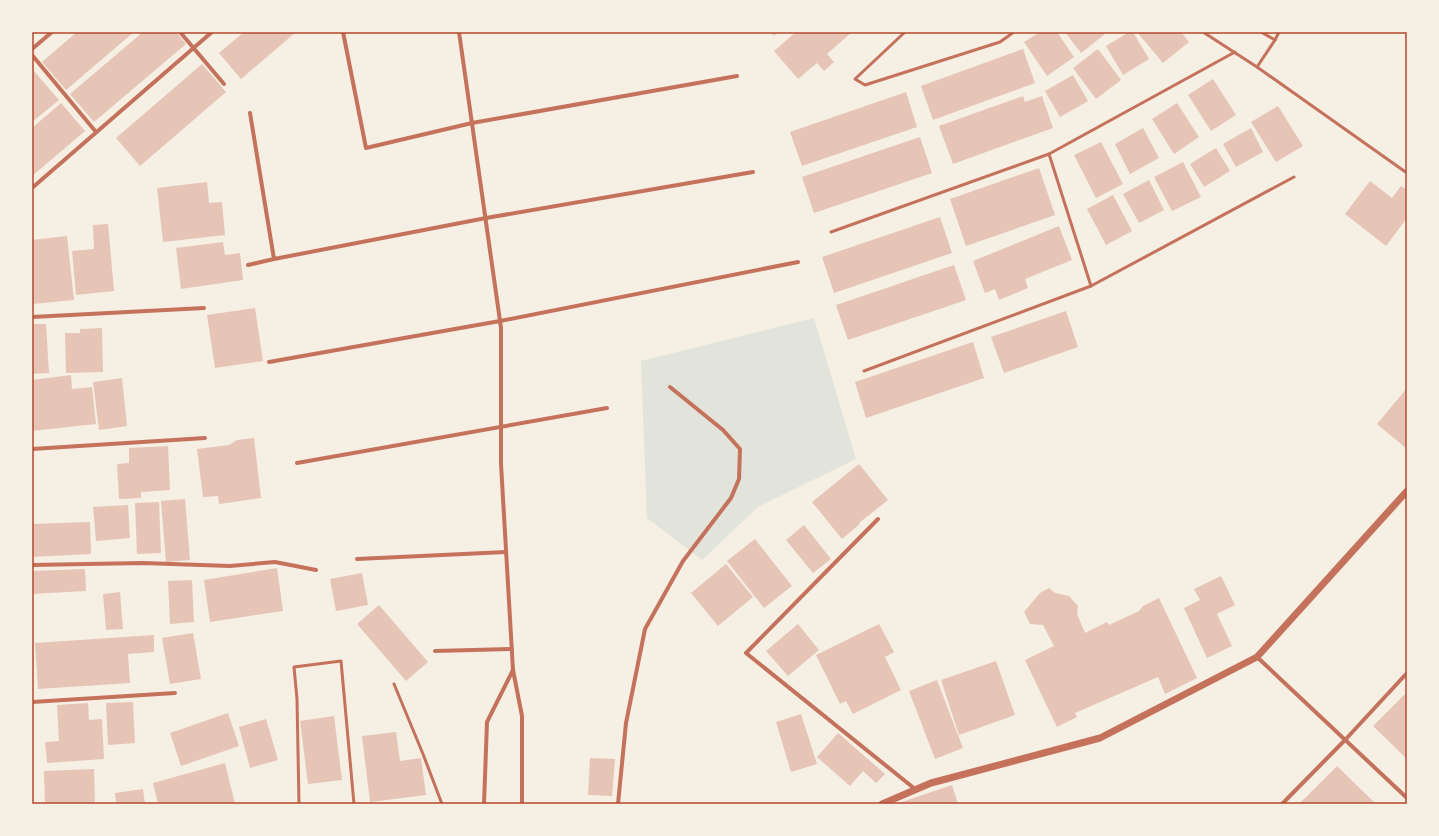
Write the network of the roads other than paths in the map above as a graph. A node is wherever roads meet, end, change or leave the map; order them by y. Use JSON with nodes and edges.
{"nodes":[{"id":1,"x":52,"y":32,"type":"edge"},
{"id":2,"x":180,"y":32,"type":"edge"},
{"id":3,"x":212,"y":32,"type":"edge"},
{"id":4,"x":343,"y":32,"type":"edge"},
{"id":5,"x":460,"y":32,"type":"edge"},
{"id":6,"x":905,"y":32,"type":"edge"},
{"id":7,"x":1014,"y":32,"type":"edge"},
{"id":8,"x":1203,"y":32,"type":"edge"},
{"id":9,"x":1261,"y":32,"type":"edge"},
{"id":10,"x":1280,"y":32,"type":"edge"},
{"id":11,"x":1275,"y":40,"type":"junction"},
{"id":12,"x":193,"y":48,"type":"junction"},
{"id":13,"x":32,"y":49,"type":"edge"},
{"id":14,"x":1235,"y":52,"type":"junction"},
{"id":15,"x":32,"y":55,"type":"edge"},
{"id":16,"x":1257,"y":67,"type":"junction"},
{"id":17,"x":738,"y":76,"type":"dead end"},
{"id":18,"x":224,"y":84,"type":"dead end"},
{"id":19,"x":250,"y":113,"type":"dead end"},
{"id":20,"x":472,"y":123,"type":"junction"},
{"id":21,"x":96,"y":132,"type":"junction"},
{"id":22,"x":1049,"y":154,"type":"junction"},
{"id":23,"x":753,"y":172,"type":"dead end"},
{"id":24,"x":1407,"y":173,"type":"edge"},
{"id":25,"x":1294,"y":177,"type":"dead end"},
{"id":26,"x":32,"y":188,"type":"edge"},
{"id":27,"x":486,"y":218,"type":"junction"},
{"id":28,"x":831,"y":232,"type":"dead end"},
{"id":29,"x":274,"y":259,"type":"junction"},
{"id":30,"x":798,"y":262,"type":"dead end"},
{"id":31,"x":248,"y":265,"type":"dead end"},
{"id":32,"x":1091,"y":286,"type":"junction"},
{"id":33,"x":204,"y":308,"type":"dead end"},
{"id":34,"x":32,"y":317,"type":"edge"},
{"id":35,"x":500,"y":321,"type":"junction"},
{"id":36,"x":269,"y":362,"type":"dead end"},
{"id":37,"x":864,"y":371,"type":"dead end"},
{"id":38,"x":670,"y":387,"type":"dead end"},
{"id":39,"x":607,"y":408,"type":"dead end"},
{"id":40,"x":501,"y":427,"type":"junction"},
{"id":41,"x":205,"y":438,"type":"dead end"},
{"id":42,"x":32,"y":449,"type":"edge"},
{"id":43,"x":296,"y":463,"type":"dead end"},
{"id":44,"x":1407,"y":491,"type":"edge"},
{"id":45,"x":878,"y":519,"type":"dead end"},
{"id":46,"x":506,"y":552,"type":"junction"},
{"id":47,"x":357,"y":559,"type":"dead end"},
{"id":48,"x":32,"y":565,"type":"edge"},
{"id":49,"x":316,"y":570,"type":"dead end"},
{"id":50,"x":512,"y":649,"type":"junction"},
{"id":51,"x":435,"y":651,"type":"dead end"},
{"id":52,"x":1257,"y":657,"type":"junction"},
{"id":53,"x":513,"y":670,"type":"junction"},
{"id":54,"x":1407,"y":673,"type":"edge"},
{"id":55,"x":394,"y":684,"type":"dead end"},
{"id":56,"x":175,"y":693,"type":"dead end"},
{"id":57,"x":32,"y":702,"type":"edge"},
{"id":58,"x":1345,"y":740,"type":"junction"},
{"id":59,"x":915,"y":789,"type":"junction"},
{"id":60,"x":1407,"y":798,"type":"edge"},
{"id":61,"x":299,"y":804,"type":"edge"},
{"id":62,"x":354,"y":804,"type":"edge"},
{"id":63,"x":442,"y":804,"type":"edge"},
{"id":64,"x":484,"y":804,"type":"edge"},
{"id":65,"x":522,"y":804,"type":"edge"},
{"id":66,"x":618,"y":804,"type":"edge"},
{"id":67,"x":882,"y":804,"type":"edge"},
{"id":68,"x":1282,"y":804,"type":"edge"}],
"edges":[{"from":1,"to":13,"type":"street"},
{"from":2,"to":12,"type":"street"},
{"from":3,"to":12,"type":"street"},
{"from":4,"to":20,"type":"street"},
{"from":5,"to":20,"type":"street"},
{"from":6,"to":7,"type":"lane"},
{"from":8,"to":14,"type":"lane"},
{"from":9,"to":11,"type":"lane"},
{"from":10,"to":11,"type":"lane"},
{"from":11,"to":16,"type":"lane"},
{"from":12,"to":18,"type":"street"},
{"from":12,"to":21,"type":"street"},
{"from":14,"to":16,"type":"lane"},
{"from":14,"to":22,"type":"lane"},
{"from":15,"to":21,"type":"street"},
{"from":16,"to":24,"type":"lane"},
{"from":17,"to":20,"type":"street"},
{"from":19,"to":29,"type":"street"},
{"from":20,"to":27,"type":"street"},
{"from":21,"to":26,"type":"street"},
{"from":22,"to":28,"type":"lane"},
{"from":22,"to":32,"type":"lane"},
{"from":23,"to":27,"type":"street"},
{"from":25,"to":32,"type":"lane"},
{"from":27,"to":29,"type":"street"},
{"from":27,"to":35,"type":"street"},
{"from":29,"to":31,"type":"street"},
{"from":30,"to":35,"type":"street"},
{"from":32,"to":37,"type":"lane"},
{"from":33,"to":34,"type":"street"},
{"from":35,"to":36,"type":"street"},
{"from":35,"to":40,"type":"street"},
{"from":38,"to":66,"type":"street"},
{"from":39,"to":40,"type":"street"},
{"from":40,"to":43,"type":"street"},
{"from":40,"to":46,"type":"street"},
{"from":41,"to":42,"type":"street"},
{"from":44,"to":52,"type":"street"},
{"from":45,"to":59,"type":"street"},
{"from":46,"to":47,"type":"street"},
{"from":46,"to":50,"type":"street"},
{"from":48,"to":49,"type":"street"},
{"from":50,"to":51,"type":"street"},
{"from":50,"to":53,"type":"street"},
{"from":52,"to":58,"type":"street"},
{"from":52,"to":59,"type":"street"},
{"from":53,"to":64,"type":"street"},
{"from":53,"to":65,"type":"street"},
{"from":54,"to":58,"type":"street"},
{"from":55,"to":63,"type":"lane"},
{"from":56,"to":57,"type":"street"},
{"from":58,"to":60,"type":"street"},
{"from":58,"to":68,"type":"street"},
{"from":59,"to":67,"type":"street"},
{"from":61,"to":62,"type":"lane"}]}
